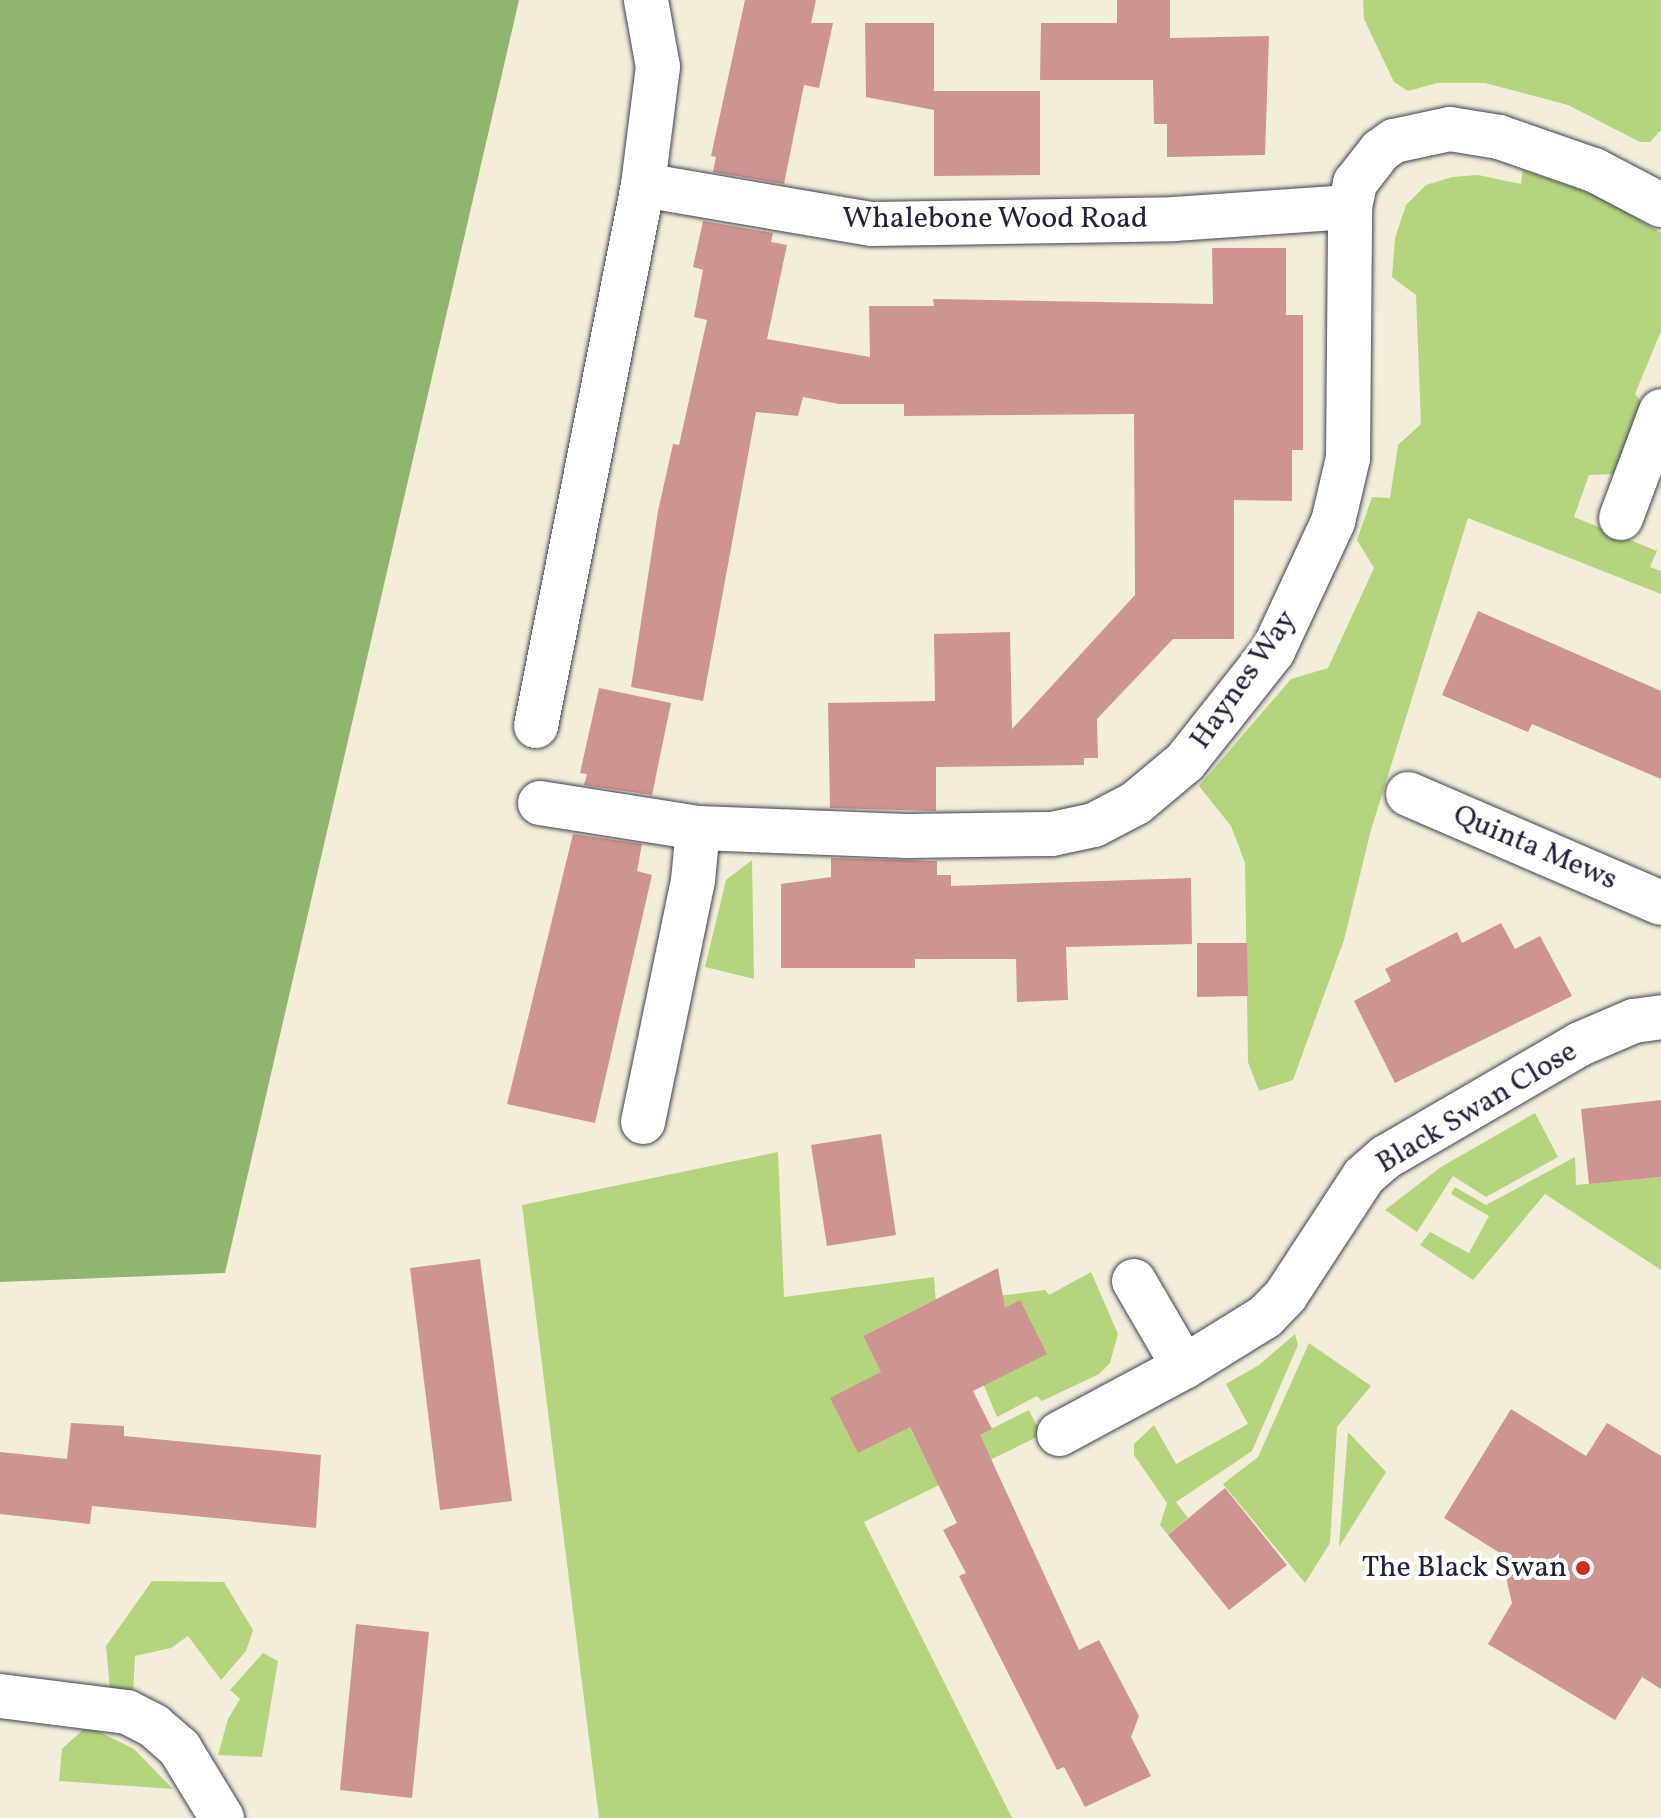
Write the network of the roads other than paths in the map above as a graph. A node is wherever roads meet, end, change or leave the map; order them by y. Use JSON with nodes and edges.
{"nodes":[{"id":1,"x":646,"y":0,"type":"edge"},
{"id":2,"x":643,"y":185,"type":"junction"},
{"id":3,"x":1661,"y":205,"type":"edge"},
{"id":4,"x":1350,"y":207,"type":"junction"},
{"id":5,"x":1661,"y":411,"type":"edge"},
{"id":6,"x":1621,"y":518,"type":"dead end"},
{"id":7,"x":536,"y":726,"type":"dead end"},
{"id":8,"x":1408,"y":794,"type":"dead end"},
{"id":9,"x":540,"y":803,"type":"dead end"},
{"id":10,"x":698,"y":828,"type":"junction"},
{"id":11,"x":1661,"y":903,"type":"edge"},
{"id":12,"x":1661,"y":1017,"type":"edge"},
{"id":13,"x":643,"y":1122,"type":"dead end"},
{"id":14,"x":1134,"y":1281,"type":"dead end"},
{"id":15,"x":1184,"y":1367,"type":"junction"},
{"id":16,"x":1069,"y":1428,"type":"dead end"},
{"id":17,"x":0,"y":1696,"type":"edge"},
{"id":18,"x":222,"y":1818,"type":"edge"}],
"edges":[{"from":1,"to":2,"type":"street"},
{"from":2,"to":4,"type":"street","name":"Whalebone Wood Road"},
{"from":2,"to":7,"type":"street"},
{"from":3,"to":4,"type":"street","name":"Haynes Way"},
{"from":4,"to":10,"type":"street","name":"Haynes Way"},
{"from":5,"to":6,"type":"street"},
{"from":8,"to":11,"type":"street","name":"Quinta Mews"},
{"from":9,"to":10,"type":"street","name":"Haynes Way"},
{"from":10,"to":13,"type":"street"},
{"from":12,"to":15,"type":"street","name":"Black Swan Close"},
{"from":14,"to":15,"type":"street"},
{"from":15,"to":16,"type":"street","name":"Black Swan Close"},
{"from":17,"to":18,"type":"street"}]}
